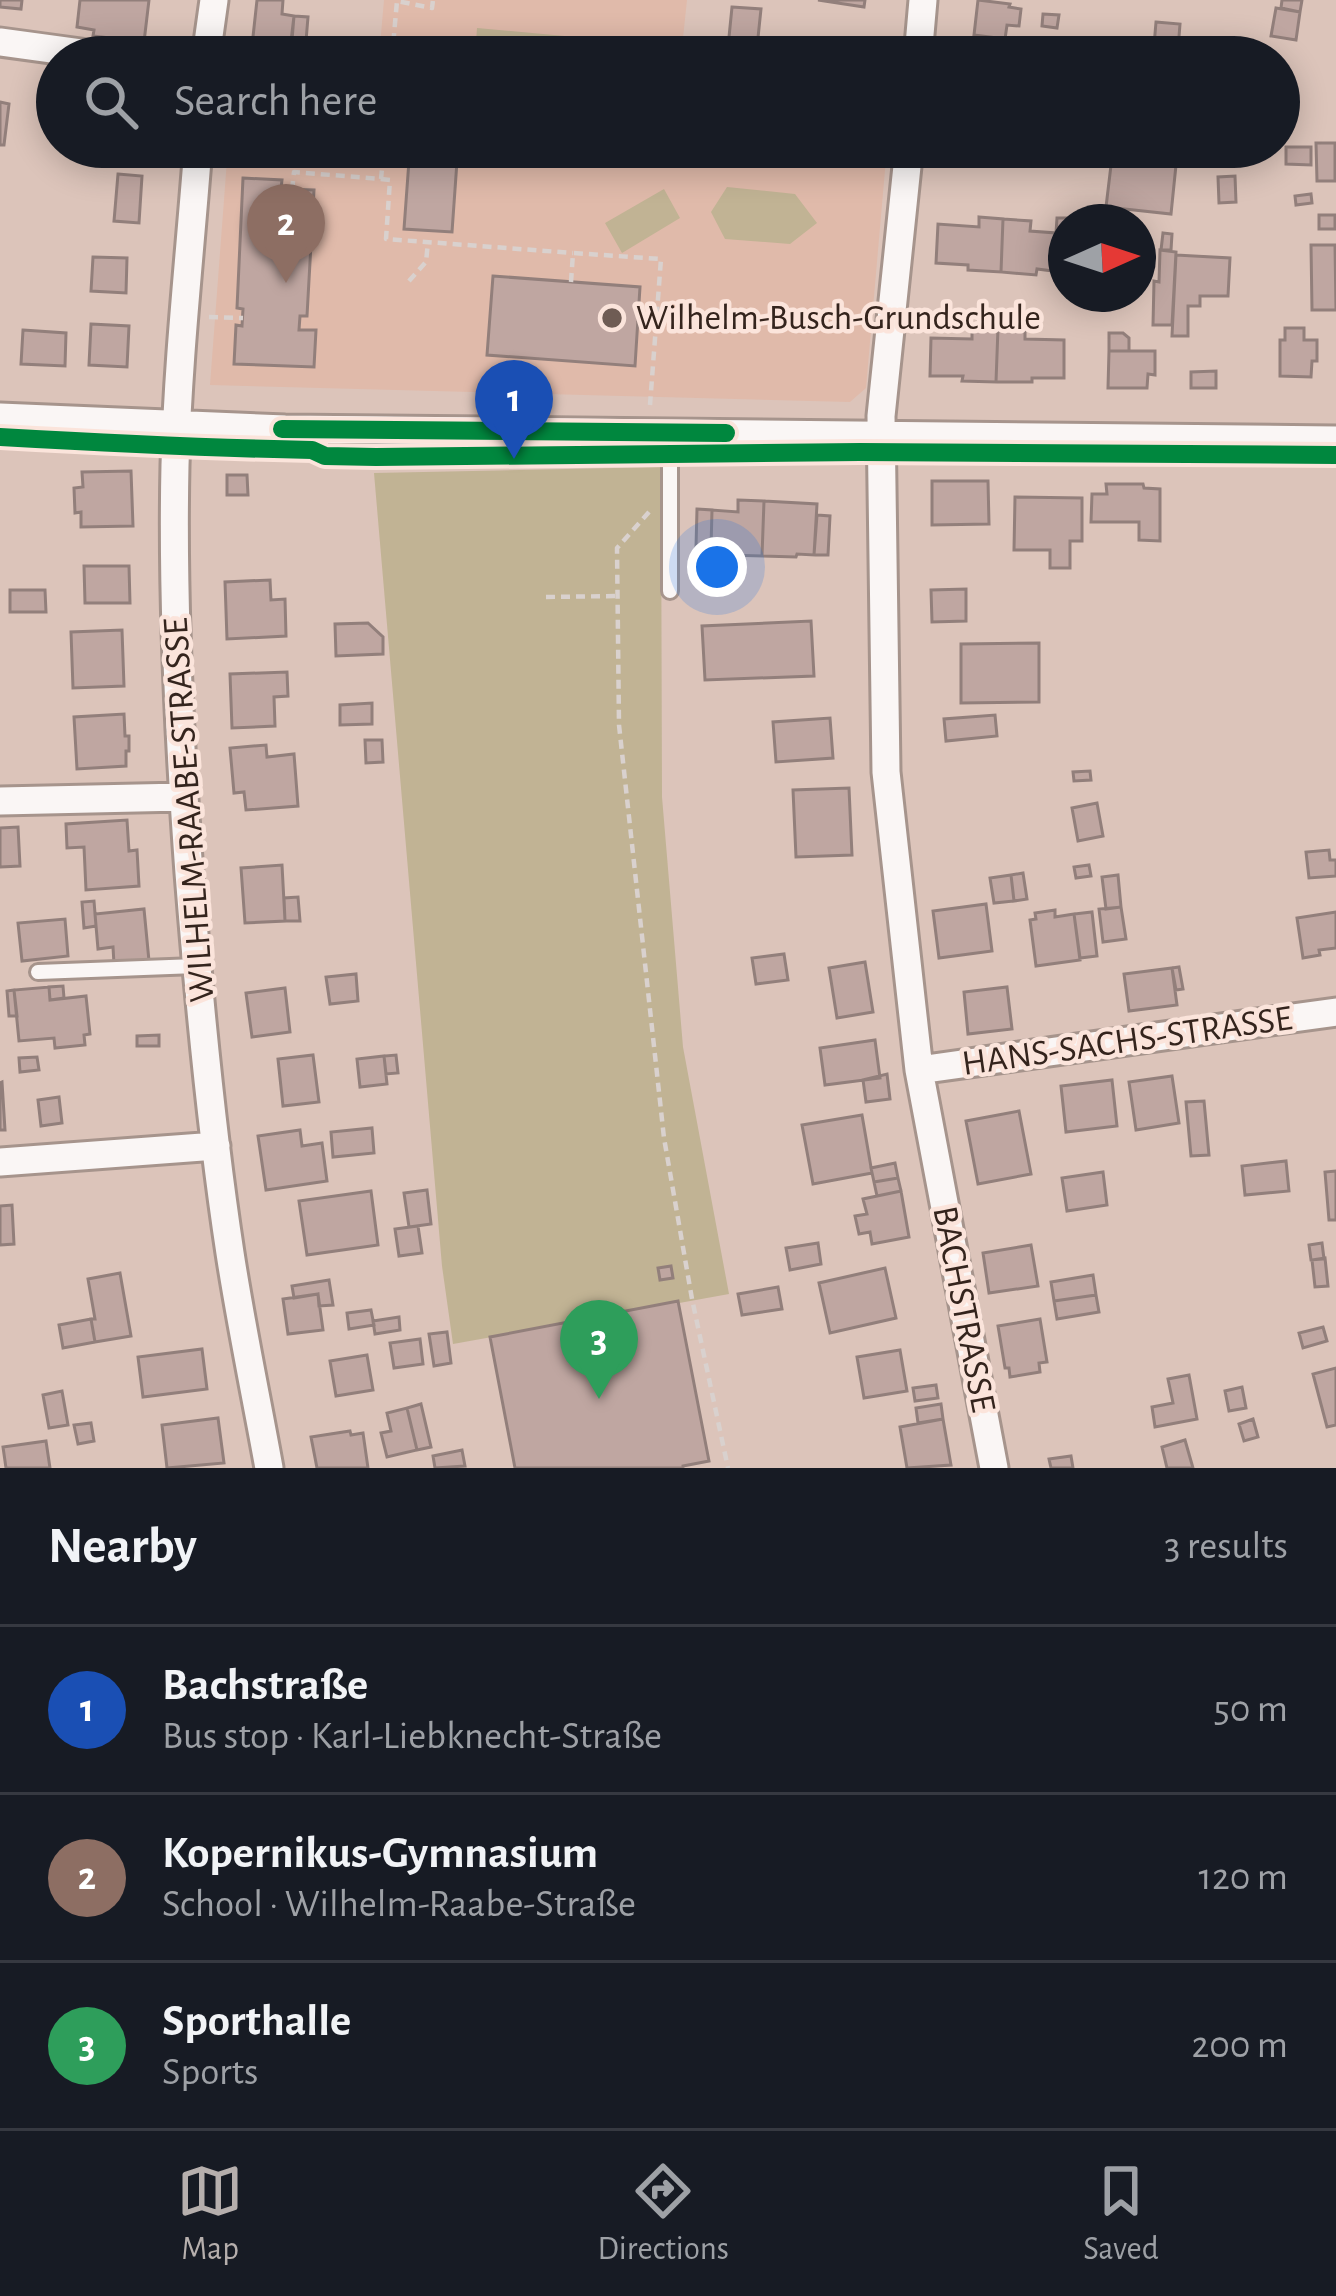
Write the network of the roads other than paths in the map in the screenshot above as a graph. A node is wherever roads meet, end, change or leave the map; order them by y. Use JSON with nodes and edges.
{"nodes":[{"id":1,"x":214,"y":0,"type":"edge"},
{"id":2,"x":923,"y":0,"type":"edge"},
{"id":3,"x":209,"y":36,"type":"edge"},
{"id":4,"x":920,"y":36,"type":"edge"},
{"id":5,"x":0,"y":42,"type":"edge"},
{"id":6,"x":36,"y":47,"type":"edge"},
{"id":7,"x":196,"y":168,"type":"edge"},
{"id":8,"x":907,"y":168,"type":"edge"},
{"id":9,"x":0,"y":417,"type":"edge"},
{"id":10,"x":177,"y":425,"type":"junction"},
{"id":11,"x":670,"y":432,"type":"junction"},
{"id":12,"x":880,"y":436,"type":"junction"},
{"id":13,"x":1336,"y":440,"type":"edge"},
{"id":14,"x":670,"y":591,"type":"dead end"},
{"id":15,"x":183,"y":797,"type":"junction"},
{"id":16,"x":0,"y":801,"type":"edge"},
{"id":17,"x":196,"y":966,"type":"junction"},
{"id":18,"x":38,"y":972,"type":"dead end"},
{"id":19,"x":1336,"y":1012,"type":"edge"},
{"id":20,"x":919,"y":1070,"type":"junction"},
{"id":21,"x":217,"y":1147,"type":"junction"},
{"id":22,"x":0,"y":1162,"type":"edge"},
{"id":23,"x":269,"y":1468,"type":"edge"},
{"id":24,"x":994,"y":1468,"type":"edge"}],
"edges":[{"from":1,"to":3,"type":"street"},
{"from":2,"to":4,"type":"street"},
{"from":5,"to":6,"type":"street"},
{"from":7,"to":10,"type":"street","name":"WILHELM-RAABE-STRASSE"},
{"from":8,"to":12,"type":"street","name":"BACHSTRASSE"},
{"from":9,"to":10,"type":"street"},
{"from":10,"to":11,"type":"street"},
{"from":10,"to":15,"type":"street","name":"WILHELM-RAABE-STRASSE"},
{"from":11,"to":12,"type":"street"},
{"from":11,"to":14,"type":"lane"},
{"from":12,"to":13,"type":"street"},
{"from":12,"to":20,"type":"street","name":"BACHSTRASSE"},
{"from":15,"to":16,"type":"street"},
{"from":15,"to":17,"type":"street","name":"WILHELM-RAABE-STRASSE"},
{"from":17,"to":18,"type":"lane"},
{"from":17,"to":21,"type":"street","name":"WILHELM-RAABE-STRASSE"},
{"from":19,"to":20,"type":"street","name":"HANS-SACHS-STRASSE"},
{"from":20,"to":24,"type":"street","name":"BACHSTRASSE"},
{"from":21,"to":22,"type":"street"},
{"from":21,"to":23,"type":"street","name":"WILHELM-RAABE-STRASSE"}]}
